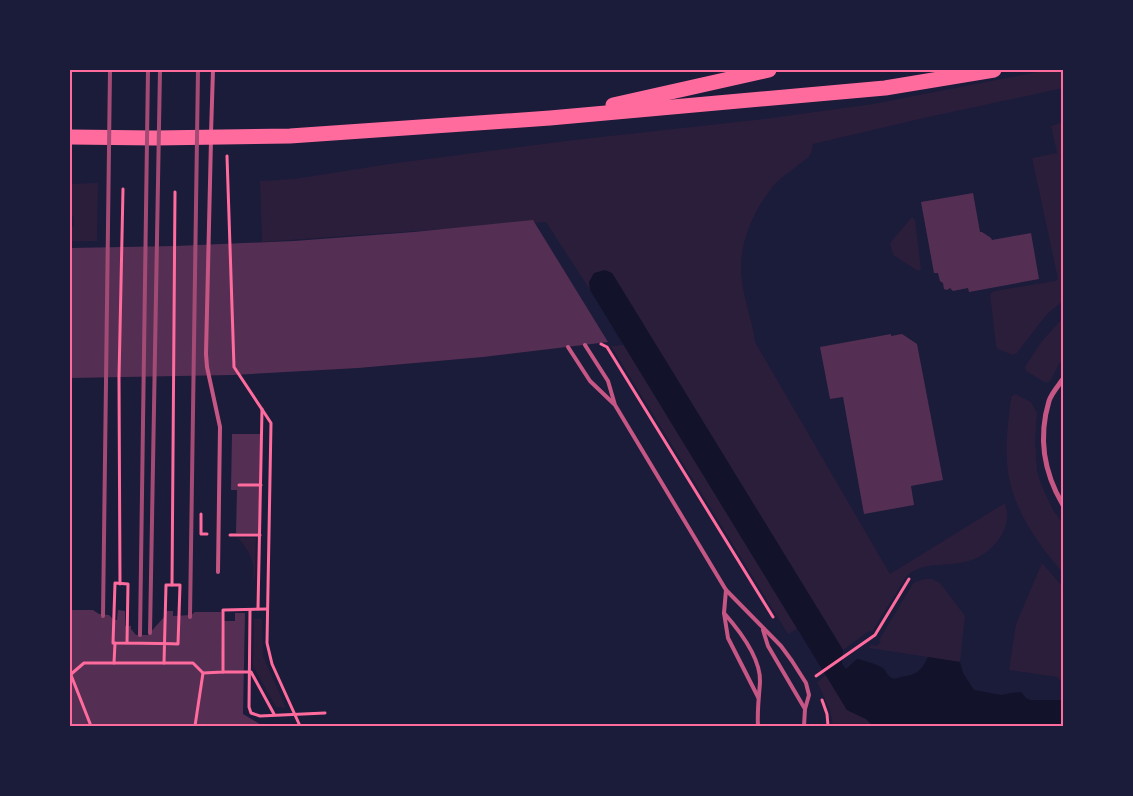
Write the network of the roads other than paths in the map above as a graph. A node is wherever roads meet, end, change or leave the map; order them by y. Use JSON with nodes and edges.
{"nodes":[{"id":1,"x":213,"y":70,"type":"edge"},
{"id":2,"x":769,"y":70,"type":"edge"},
{"id":3,"x":994,"y":70,"type":"edge"},
{"id":4,"x":550,"y":118,"type":"junction"},
{"id":5,"x":70,"y":137,"type":"edge"},
{"id":6,"x":585,"y":345,"type":"dead end"},
{"id":7,"x":568,"y":346,"type":"dead end"},
{"id":8,"x":1063,"y":379,"type":"edge"},
{"id":9,"x":616,"y":406,"type":"junction"},
{"id":10,"x":1063,"y":505,"type":"edge"},
{"id":11,"x":218,"y":572,"type":"dead end"},
{"id":12,"x":726,"y":590,"type":"junction"},
{"id":13,"x":724,"y":613,"type":"junction"},
{"id":14,"x":763,"y":629,"type":"junction"},
{"id":15,"x":758,"y":697,"type":"junction"},
{"id":16,"x":805,"y":709,"type":"junction"},
{"id":17,"x":758,"y":726,"type":"edge"},
{"id":18,"x":804,"y":726,"type":"edge"}],
"edges":[{"from":1,"to":11,"type":"lane"},
{"from":2,"to":4,"type":"highway"},
{"from":3,"to":4,"type":"highway"},
{"from":4,"to":5,"type":"highway"},
{"from":6,"to":9,"type":"lane"},
{"from":7,"to":9,"type":"lane"},
{"from":8,"to":10,"type":"street"},
{"from":9,"to":12,"type":"lane"},
{"from":12,"to":13,"type":"lane"},
{"from":12,"to":14,"type":"lane"},
{"from":13,"to":15,"type":"lane"},
{"from":13,"to":15,"type":"lane"},
{"from":14,"to":16,"type":"lane"},
{"from":14,"to":16,"type":"lane"},
{"from":15,"to":17,"type":"lane"},
{"from":16,"to":18,"type":"lane"}]}
